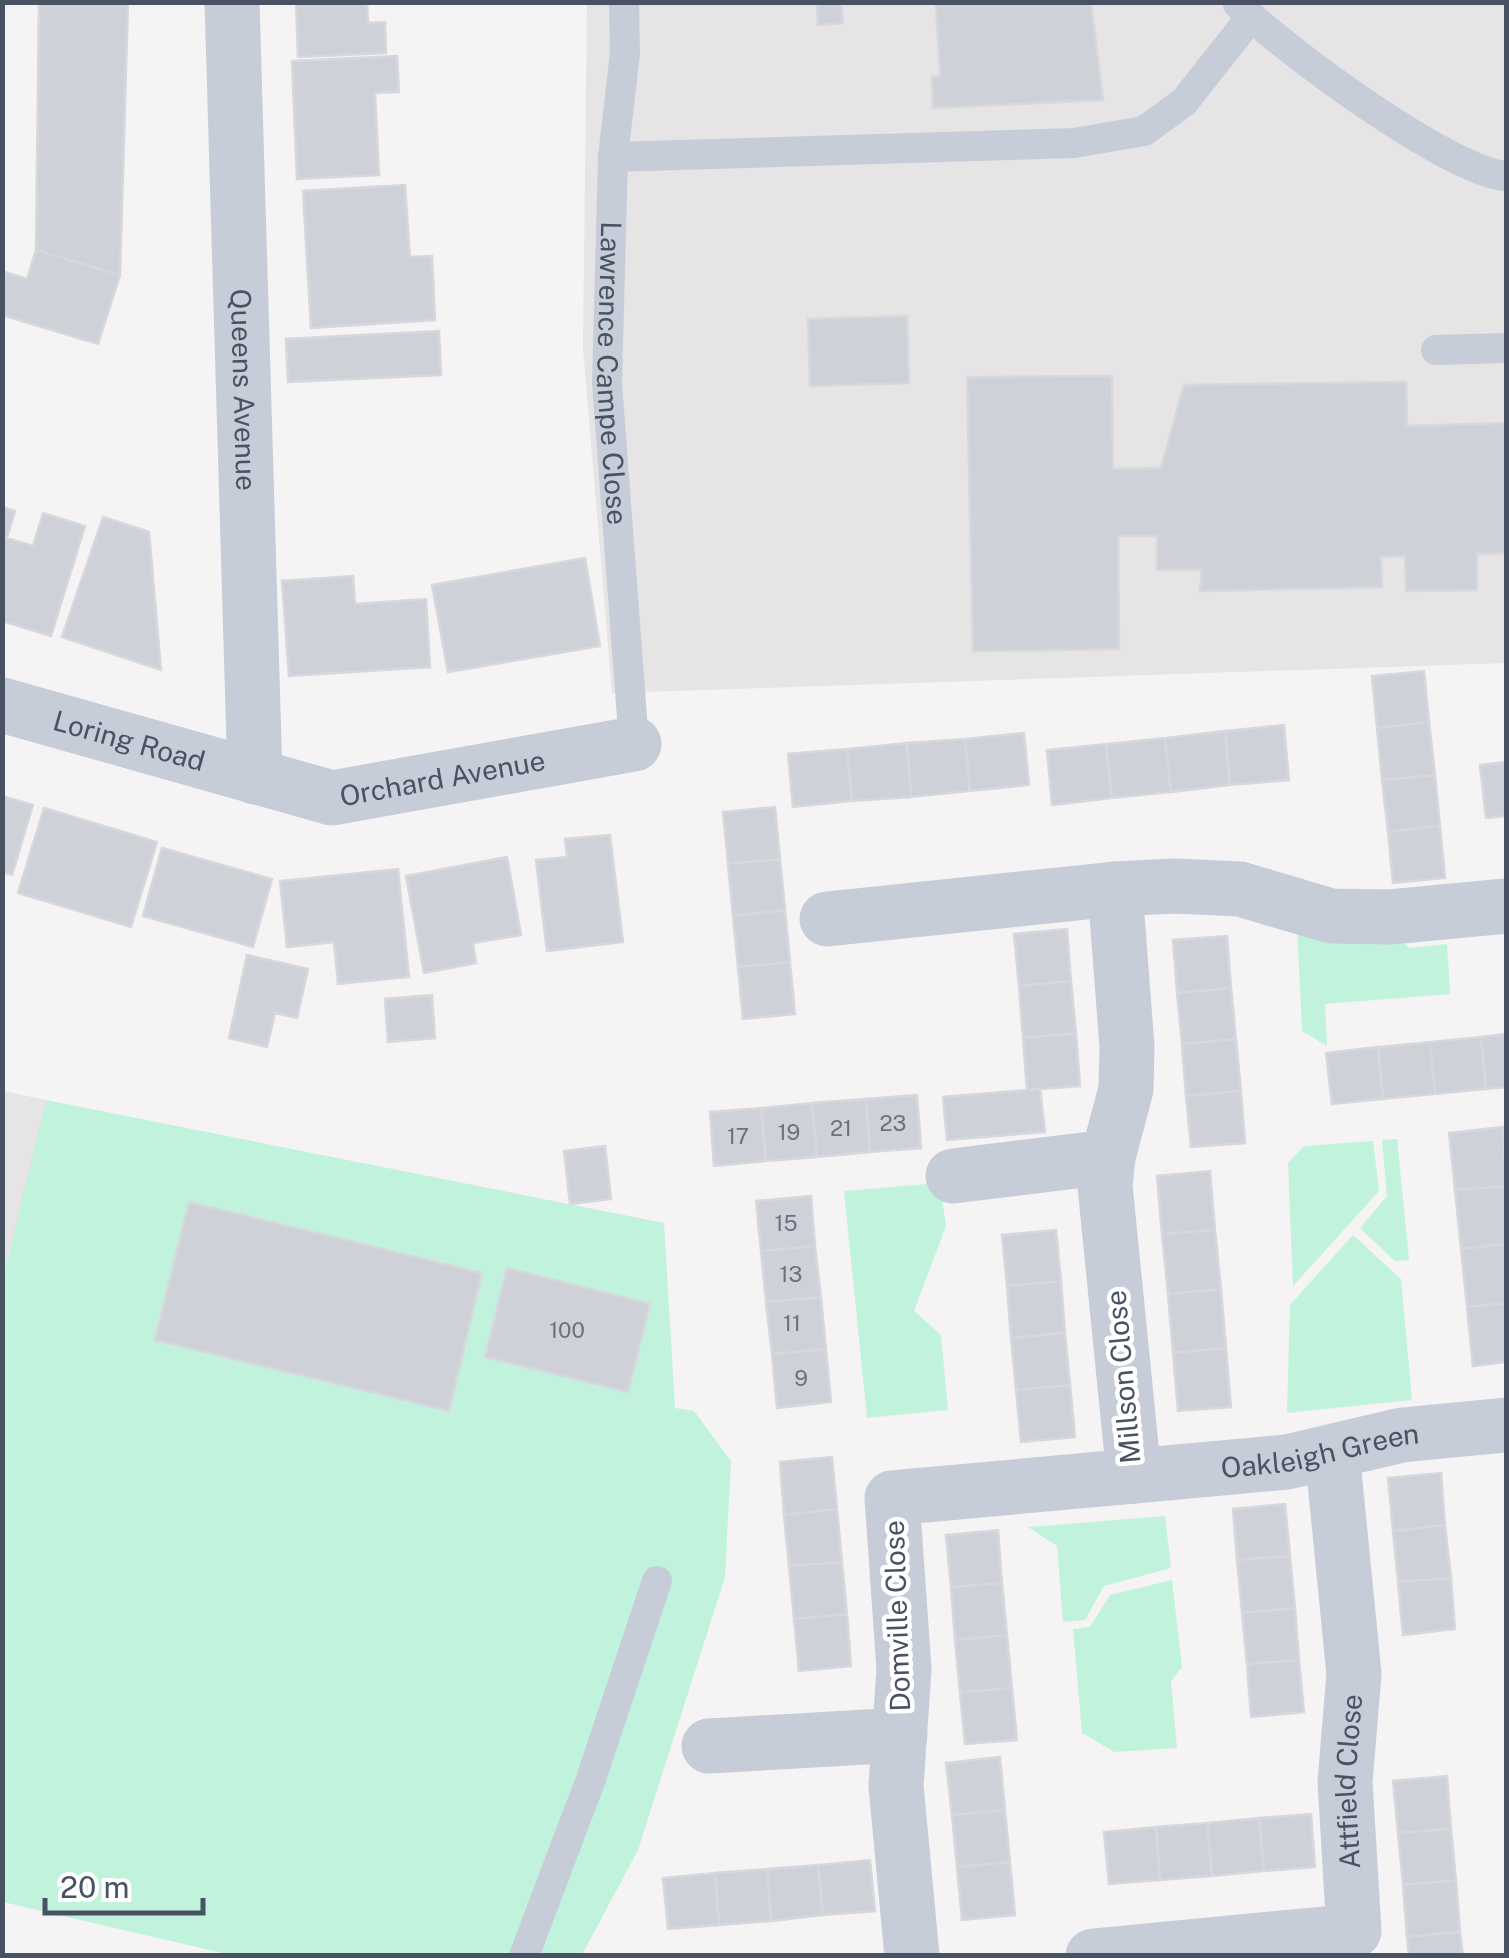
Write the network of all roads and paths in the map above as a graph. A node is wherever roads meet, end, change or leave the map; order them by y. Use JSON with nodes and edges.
{"nodes":[{"id":1,"x":232,"y":2,"type":"edge"},
{"id":2,"x":624,"y":2,"type":"edge"},
{"id":3,"x":1244,"y":10,"type":"edge"},
{"id":4,"x":614,"y":157,"type":"junction"},
{"id":5,"x":1506,"y":176,"type":"edge"},
{"id":6,"x":1506,"y":348,"type":"edge"},
{"id":7,"x":1436,"y":350,"type":"dead end"},
{"id":8,"x":2,"y":705,"type":"edge"},
{"id":9,"x":634,"y":744,"type":"joint"},
{"id":10,"x":254,"y":777,"type":"junction"},
{"id":11,"x":1115,"y":890,"type":"junction"},
{"id":12,"x":1506,"y":906,"type":"edge"},
{"id":13,"x":827,"y":919,"type":"dead end"},
{"id":14,"x":1108,"y":1158,"type":"junction"},
{"id":15,"x":953,"y":1176,"type":"dead end"},
{"id":16,"x":1506,"y":1425,"type":"edge"},
{"id":17,"x":1332,"y":1452,"type":"junction"},
{"id":18,"x":1134,"y":1476,"type":"junction"},
{"id":19,"x":892,"y":1498,"type":"joint"},
{"id":20,"x":657,"y":1581,"type":"dead end"},
{"id":21,"x":900,"y":1734,"type":"junction"},
{"id":22,"x":709,"y":1746,"type":"dead end"},
{"id":23,"x":1103,"y":1954,"type":"edge"},
{"id":24,"x":524,"y":1956,"type":"edge"},
{"id":25,"x":912,"y":1956,"type":"edge"}],
"edges":[{"from":1,"to":10,"type":"street","name":"Queens Avenue"},
{"from":2,"to":4,"type":"lane","name":"Lawrence Campe Close"},
{"from":3,"to":4,"type":"lane"},
{"from":3,"to":5,"type":"lane"},
{"from":4,"to":9,"type":"lane","name":"Lawrence Campe Close"},
{"from":6,"to":7,"type":"lane"},
{"from":8,"to":10,"type":"street","name":"Loring Road"},
{"from":9,"to":10,"type":"street","name":"Orchard Avenue"},
{"from":11,"to":12,"type":"street"},
{"from":11,"to":13,"type":"street"},
{"from":11,"to":14,"type":"street","name":"Millson Close"},
{"from":14,"to":15,"type":"street"},
{"from":14,"to":18,"type":"street","name":"Millson Close"},
{"from":16,"to":17,"type":"street","name":"Oakleigh Green"},
{"from":17,"to":18,"type":"street","name":"Oakleigh Green"},
{"from":17,"to":23,"type":"street","name":"Attfield Close"},
{"from":18,"to":19,"type":"street","name":"Millson Close"},
{"from":19,"to":21,"type":"street","name":"Domville Close"},
{"from":20,"to":24,"type":"lane"},
{"from":21,"to":22,"type":"street","name":"Domville Close"},
{"from":21,"to":25,"type":"street","name":"Domville Close"}]}
